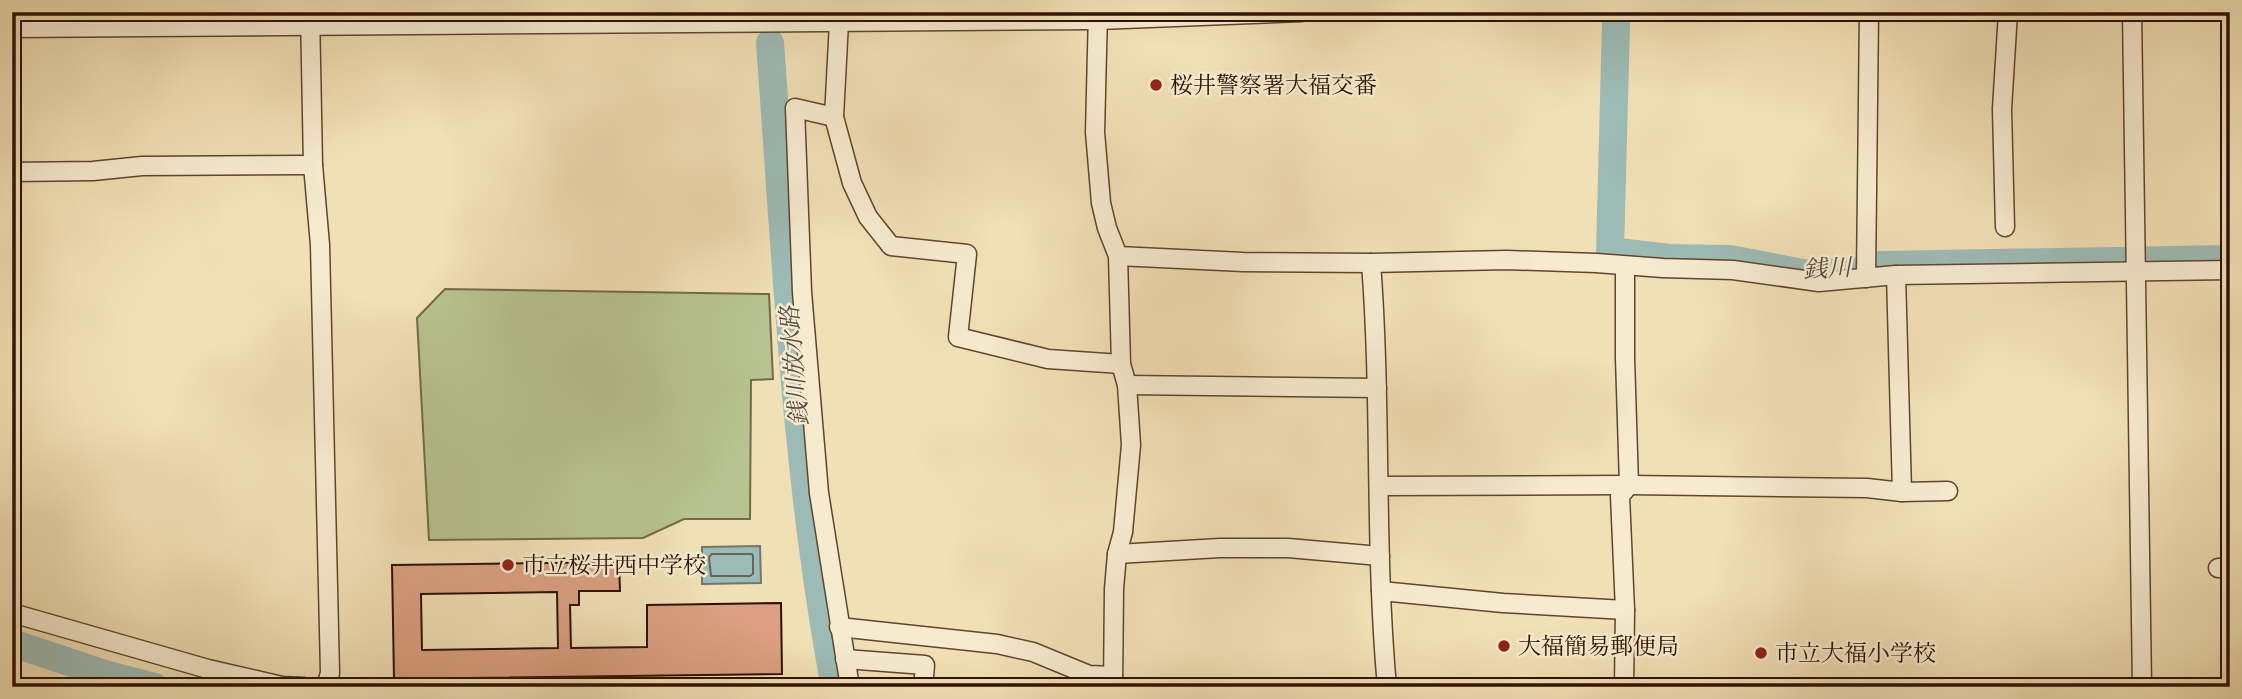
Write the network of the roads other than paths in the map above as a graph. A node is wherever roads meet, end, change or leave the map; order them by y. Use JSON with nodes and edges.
{"nodes":[{"id":1,"x":1301,"y":12,"type":"edge"},
{"id":2,"x":1869,"y":12,"type":"edge"},
{"id":3,"x":2008,"y":12,"type":"edge"},
{"id":4,"x":2132,"y":12,"type":"edge"},
{"id":5,"x":1098,"y":16,"type":"edge"},
{"id":6,"x":310,"y":19,"type":"edge"},
{"id":7,"x":42,"y":20,"type":"edge"},
{"id":8,"x":839,"y":22,"type":"junction"},
{"id":9,"x":12,"y":29,"type":"edge"},
{"id":10,"x":834,"y":117,"type":"junction"},
{"id":11,"x":313,"y":164,"type":"junction"},
{"id":12,"x":12,"y":172,"type":"edge"},
{"id":13,"x":2005,"y":227,"type":"dead end"},
{"id":14,"x":1118,"y":256,"type":"junction"},
{"id":15,"x":1371,"y":263,"type":"junction"},
{"id":16,"x":2136,"y":263,"type":"junction"},
{"id":17,"x":1625,"y":265,"type":"junction"},
{"id":18,"x":2230,"y":270,"type":"edge"},
{"id":19,"x":1896,"y":275,"type":"junction"},
{"id":20,"x":1866,"y":278,"type":"junction"},
{"id":21,"x":1121,"y":364,"type":"junction"},
{"id":22,"x":1127,"y":385,"type":"junction"},
{"id":23,"x":1377,"y":388,"type":"junction"},
{"id":24,"x":1629,"y":485,"type":"junction"},
{"id":25,"x":1380,"y":486,"type":"junction"},
{"id":26,"x":1948,"y":491,"type":"dead end"},
{"id":27,"x":1902,"y":492,"type":"junction"},
{"id":28,"x":1117,"y":554,"type":"junction"},
{"id":29,"x":1380,"y":556,"type":"junction"},
{"id":30,"x":1381,"y":591,"type":"junction"},
{"id":31,"x":1625,"y":610,"type":"junction"},
{"id":32,"x":12,"y":613,"type":"edge"},
{"id":33,"x":839,"y":627,"type":"junction"},
{"id":34,"x":845,"y":659,"type":"junction"},
{"id":35,"x":1113,"y":681,"type":"edge"},
{"id":36,"x":304,"y":687,"type":"edge"},
{"id":37,"x":326,"y":687,"type":"edge"},
{"id":38,"x":850,"y":687,"type":"edge"},
{"id":39,"x":923,"y":687,"type":"edge"},
{"id":40,"x":1387,"y":687,"type":"edge"},
{"id":41,"x":1624,"y":687,"type":"edge"},
{"id":42,"x":2143,"y":687,"type":"edge"}],
"edges":[{"from":1,"to":5,"type":"street"},
{"from":2,"to":20,"type":"street"},
{"from":3,"to":13,"type":"street"},
{"from":4,"to":16,"type":"street"},
{"from":5,"to":8,"type":"street"},
{"from":5,"to":14,"type":"street"},
{"from":6,"to":7,"type":"street"},
{"from":6,"to":8,"type":"street"},
{"from":6,"to":11,"type":"street"},
{"from":7,"to":9,"type":"street"},
{"from":8,"to":10,"type":"street"},
{"from":10,"to":21,"type":"street"},
{"from":10,"to":33,"type":"street"},
{"from":11,"to":12,"type":"street"},
{"from":11,"to":37,"type":"street"},
{"from":14,"to":15,"type":"street"},
{"from":14,"to":21,"type":"street"},
{"from":15,"to":17,"type":"street"},
{"from":15,"to":23,"type":"street"},
{"from":16,"to":18,"type":"street"},
{"from":16,"to":19,"type":"street"},
{"from":16,"to":42,"type":"street"},
{"from":17,"to":20,"type":"street"},
{"from":17,"to":24,"type":"street"},
{"from":19,"to":20,"type":"street"},
{"from":19,"to":27,"type":"street"},
{"from":21,"to":22,"type":"street"},
{"from":22,"to":23,"type":"street"},
{"from":22,"to":28,"type":"street"},
{"from":23,"to":25,"type":"street"},
{"from":24,"to":25,"type":"street"},
{"from":24,"to":27,"type":"street"},
{"from":24,"to":31,"type":"street"},
{"from":25,"to":29,"type":"street"},
{"from":26,"to":27,"type":"street"},
{"from":28,"to":29,"type":"street"},
{"from":28,"to":35,"type":"street"},
{"from":29,"to":30,"type":"street"},
{"from":30,"to":31,"type":"street"},
{"from":30,"to":40,"type":"street"},
{"from":31,"to":41,"type":"street"},
{"from":32,"to":36,"type":"street"},
{"from":33,"to":34,"type":"street"},
{"from":33,"to":35,"type":"street"},
{"from":34,"to":38,"type":"street"},
{"from":34,"to":39,"type":"street"}]}
